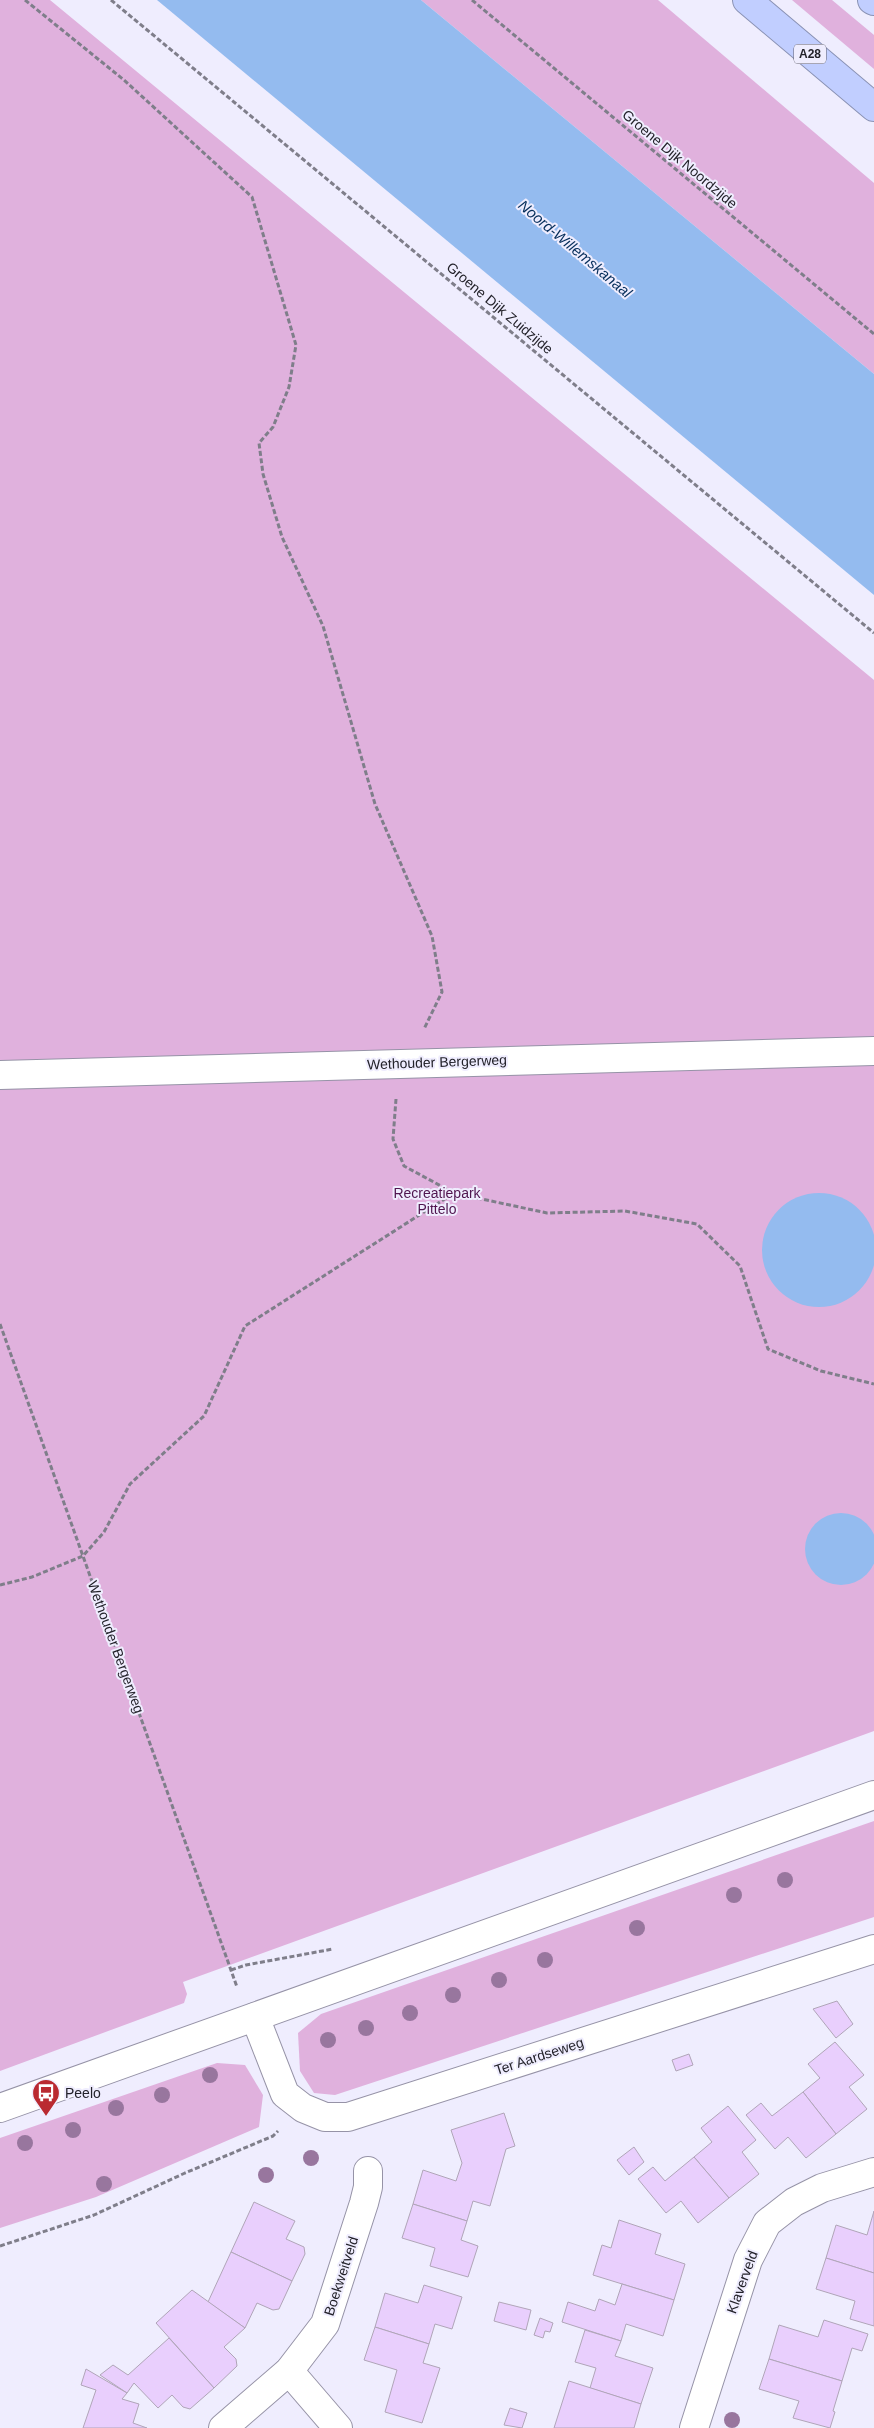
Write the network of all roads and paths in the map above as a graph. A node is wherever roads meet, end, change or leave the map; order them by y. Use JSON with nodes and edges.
{"nodes":[{"id":1,"x":25,"y":0,"type":"edge"},
{"id":2,"x":111,"y":0,"type":"edge"},
{"id":3,"x":472,"y":0,"type":"edge"},
{"id":4,"x":747,"y":0,"type":"edge"},
{"id":5,"x":874,"y":108,"type":"edge"},
{"id":6,"x":874,"y":334,"type":"edge"},
{"id":7,"x":874,"y":634,"type":"edge"},
{"id":8,"x":874,"y":1051,"type":"edge"},
{"id":9,"x":407,"y":1062,"type":"junction"},
{"id":10,"x":0,"y":1075,"type":"edge"},
{"id":11,"x":454,"y":1193,"type":"junction"},
{"id":12,"x":0,"y":1324,"type":"edge"},
{"id":13,"x":874,"y":1384,"type":"edge"},
{"id":14,"x":83,"y":1556,"type":"junction"},
{"id":15,"x":0,"y":1585,"type":"edge"},
{"id":16,"x":874,"y":1795,"type":"edge"},
{"id":17,"x":874,"y":1949,"type":"edge"},
{"id":18,"x":231,"y":1970,"type":"dead end"},
{"id":19,"x":255,"y":2017,"type":"junction"},
{"id":20,"x":0,"y":2108,"type":"edge"},
{"id":21,"x":303,"y":2108,"type":"junction"},
{"id":22,"x":368,"y":2171,"type":"dead end"},
{"id":23,"x":874,"y":2172,"type":"edge"},
{"id":24,"x":0,"y":2246,"type":"edge"},
{"id":25,"x":289,"y":2371,"type":"junction"},
{"id":26,"x":224,"y":2428,"type":"edge"},
{"id":27,"x":338,"y":2428,"type":"edge"},
{"id":28,"x":694,"y":2428,"type":"edge"}],
"edges":[{"from":1,"to":9,"type":"path"},
{"from":2,"to":7,"type":"path","name":"Groene Dijk Zuidzijde"},
{"from":3,"to":6,"type":"path","name":"Groene Dijk Noordzijde"},
{"from":4,"to":5,"type":"highway","number":"A28"},
{"from":8,"to":9,"type":"street","name":"Wethouder Bergerweg"},
{"from":9,"to":10,"type":"street","name":"Wethouder Bergerweg"},
{"from":9,"to":11,"type":"path"},
{"from":11,"to":13,"type":"path"},
{"from":11,"to":14,"type":"path"},
{"from":12,"to":14,"type":"path","name":"Wethouder Bergerweg"},
{"from":14,"to":15,"type":"path"},
{"from":14,"to":18,"type":"path","name":"Wethouder Bergerweg"},
{"from":16,"to":19,"type":"street"},
{"from":17,"to":21,"type":"street","name":"Ter Aardseweg"},
{"from":19,"to":20,"type":"street"},
{"from":19,"to":21,"type":"street","name":"Ter Aardseweg"},
{"from":21,"to":24,"type":"path"},
{"from":22,"to":25,"type":"street","name":"Boekweitveld"},
{"from":23,"to":28,"type":"street","name":"Klaverveld"},
{"from":25,"to":26,"type":"street","name":"Boekweitveld"},
{"from":25,"to":27,"type":"street"}]}
